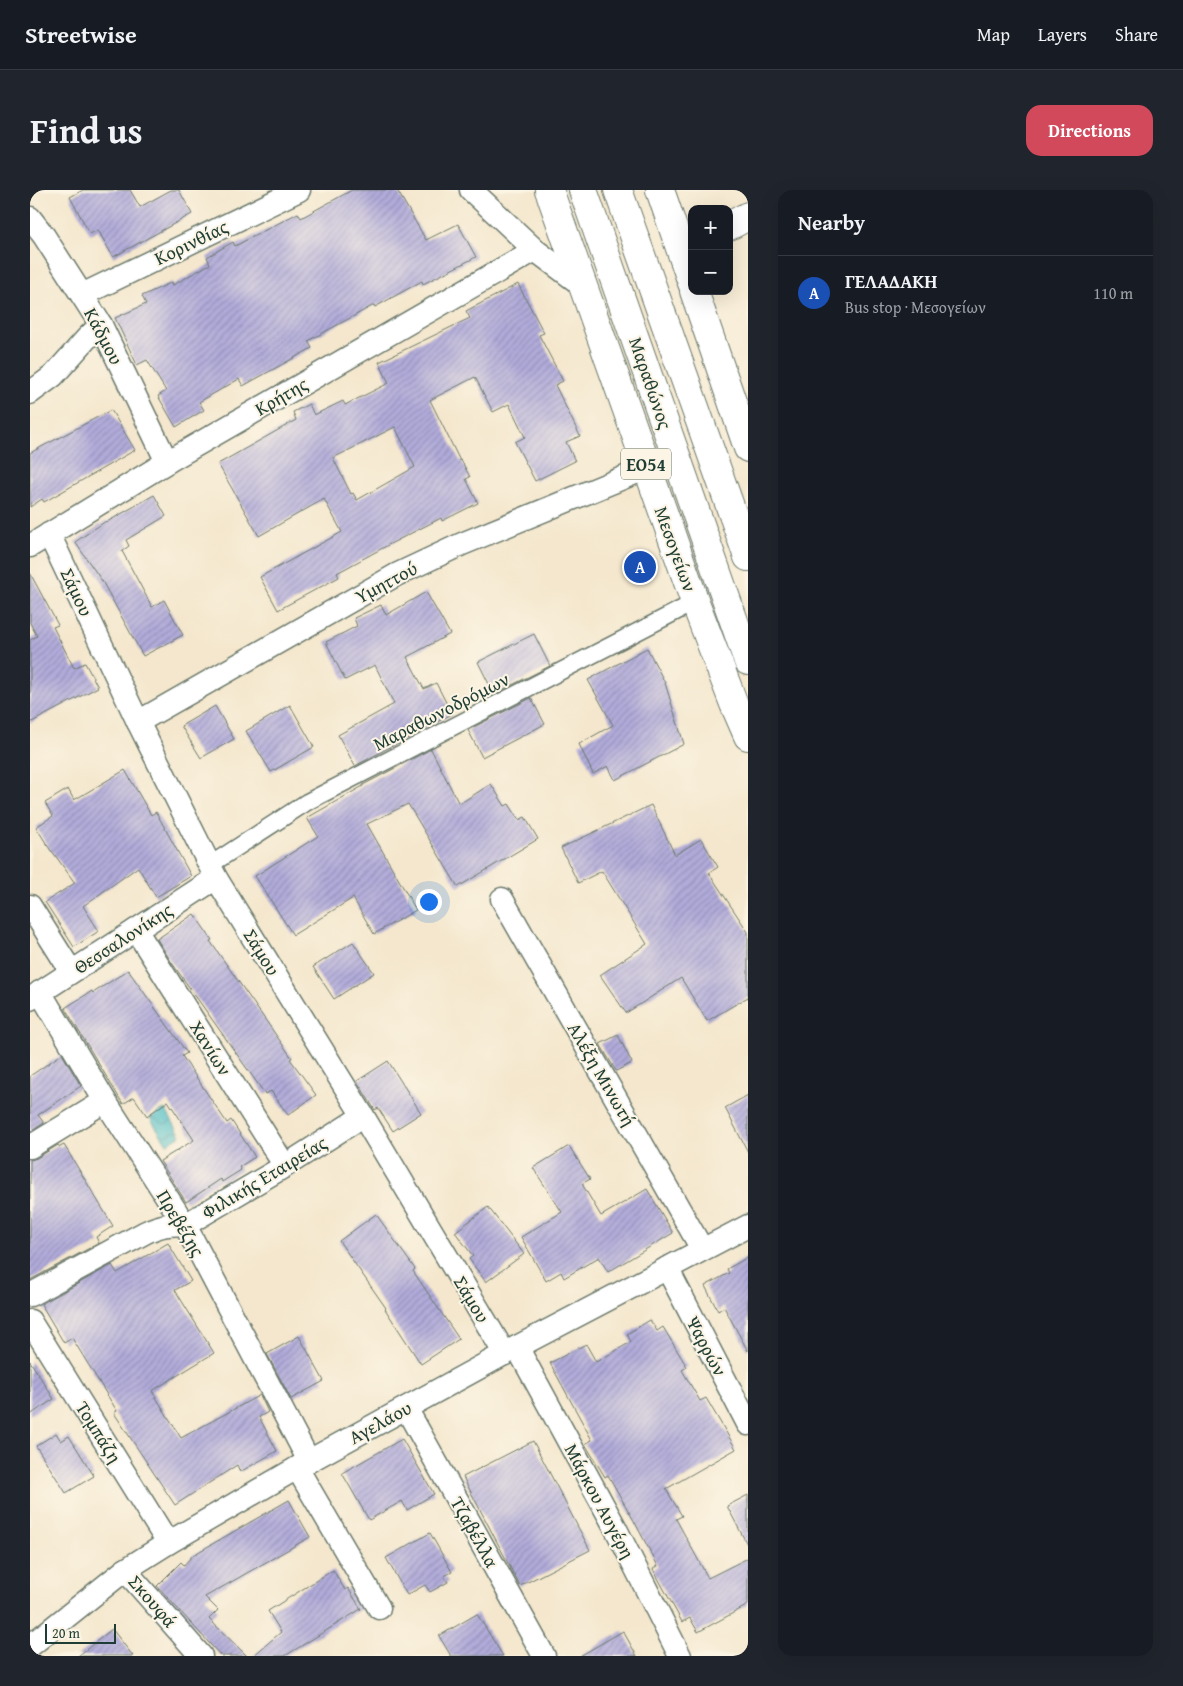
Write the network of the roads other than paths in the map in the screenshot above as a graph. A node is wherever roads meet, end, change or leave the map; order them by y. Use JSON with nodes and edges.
{"nodes":[{"id":1,"x":299,"y":190,"type":"edge"},
{"id":2,"x":471,"y":190,"type":"edge"},
{"id":3,"x":549,"y":190,"type":"edge"},
{"id":4,"x":584,"y":190,"type":"edge"},
{"id":5,"x":618,"y":190,"type":"edge"},
{"id":6,"x":660,"y":190,"type":"edge"},
{"id":7,"x":748,"y":216,"type":"edge"},
{"id":8,"x":30,"y":218,"type":"edge"},
{"id":9,"x":733,"y":224,"type":"edge"},
{"id":10,"x":37,"y":242,"type":"edge"},
{"id":11,"x":686,"y":248,"type":"edge"},
{"id":12,"x":534,"y":250,"type":"junction"},
{"id":13,"x":583,"y":286,"type":"junction"},
{"id":14,"x":82,"y":295,"type":"junction"},
{"id":15,"x":695,"y":295,"type":"edge"},
{"id":16,"x":101,"y":325,"type":"junction"},
{"id":17,"x":30,"y":393,"type":"edge"},
{"id":18,"x":748,"y":448,"type":"edge"},
{"id":19,"x":167,"y":462,"type":"junction"},
{"id":20,"x":647,"y":468,"type":"junction"},
{"id":21,"x":50,"y":534,"type":"junction"},
{"id":22,"x":30,"y":546,"type":"edge"},
{"id":23,"x":748,"y":557,"type":"edge"},
{"id":24,"x":695,"y":602,"type":"junction"},
{"id":25,"x":748,"y":661,"type":"edge"},
{"id":26,"x":138,"y":722,"type":"junction"},
{"id":27,"x":748,"y":736,"type":"edge"},
{"id":28,"x":213,"y":871,"type":"junction"},
{"id":29,"x":502,"y":900,"type":"dead end"},
{"id":30,"x":30,"y":906,"type":"edge"},
{"id":31,"x":136,"y":930,"type":"junction"},
{"id":32,"x":71,"y":971,"type":"junction"},
{"id":33,"x":35,"y":996,"type":"edge"},
{"id":34,"x":105,"y":1101,"type":"junction"},
{"id":35,"x":363,"y":1116,"type":"junction"},
{"id":36,"x":30,"y":1147,"type":"edge"},
{"id":37,"x":285,"y":1166,"type":"junction"},
{"id":38,"x":184,"y":1225,"type":"junction"},
{"id":39,"x":748,"y":1226,"type":"edge"},
{"id":40,"x":702,"y":1249,"type":"junction"},
{"id":41,"x":667,"y":1268,"type":"junction"},
{"id":42,"x":30,"y":1295,"type":"edge"},
{"id":43,"x":30,"y":1321,"type":"edge"},
{"id":44,"x":511,"y":1350,"type":"junction"},
{"id":45,"x":406,"y":1408,"type":"junction"},
{"id":46,"x":748,"y":1424,"type":"edge"},
{"id":47,"x":303,"y":1464,"type":"junction"},
{"id":48,"x":168,"y":1543,"type":"junction"},
{"id":49,"x":125,"y":1570,"type":"junction"},
{"id":50,"x":379,"y":1608,"type":"dead end"},
{"id":51,"x":30,"y":1646,"type":"edge"},
{"id":52,"x":201,"y":1656,"type":"edge"},
{"id":53,"x":544,"y":1656,"type":"edge"},
{"id":54,"x":680,"y":1656,"type":"edge"}],
"edges":[{"from":1,"to":14,"type":"street","name":"Κορινθίας"},
{"from":2,"to":12,"type":"street"},
{"from":3,"to":13,"type":"main road","name":"Μεσογείων","number":"ΕΟ54"},
{"from":4,"to":25,"type":"main road","name":"Μαραθώνος","number":"ΕΟ54"},
{"from":5,"to":23,"type":"main road","name":"Μαραθώνος"},
{"from":6,"to":11,"type":"main road"},
{"from":7,"to":9,"type":"main road"},
{"from":8,"to":10,"type":"street","name":"Κάδμου"},
{"from":10,"to":14,"type":"street","name":"Κάδμου"},
{"from":12,"to":13,"type":"street"},
{"from":12,"to":19,"type":"street","name":"Κρήτης"},
{"from":13,"to":20,"type":"main road","name":"Μεσογείων","number":"ΕΟ54"},
{"from":14,"to":16,"type":"street","name":"Κάδμου"},
{"from":15,"to":18,"type":"main road"},
{"from":16,"to":17,"type":"street"},
{"from":16,"to":19,"type":"street","name":"Κάδμου"},
{"from":19,"to":21,"type":"street","name":"Κρήτης"},
{"from":20,"to":24,"type":"main road","name":"Μεσογείων","number":"ΕΟ54"},
{"from":20,"to":26,"type":"street","name":"Υμηττού"},
{"from":21,"to":22,"type":"street","name":"Κρήτης"},
{"from":21,"to":26,"type":"street","name":"Σάμου"},
{"from":24,"to":27,"type":"main road","name":"Μεσογείων","number":"ΕΟ54"},
{"from":24,"to":28,"type":"street","name":"Μαραθωνοδρόμων"},
{"from":26,"to":28,"type":"street","name":"Σάμου"},
{"from":28,"to":31,"type":"street","name":"Θεσσαλονίκης"},
{"from":28,"to":35,"type":"street","name":"Σάμου"},
{"from":29,"to":40,"type":"street","name":"Αλέξη Μινωτή"},
{"from":30,"to":32,"type":"street"},
{"from":31,"to":32,"type":"street","name":"Θεσσαλονίκης"},
{"from":31,"to":37,"type":"street","name":"Χανίων"},
{"from":32,"to":33,"type":"street","name":"Θεσσαλονίκης"},
{"from":33,"to":34,"type":"street","name":"Πρεβέζης"},
{"from":34,"to":36,"type":"street"},
{"from":34,"to":38,"type":"street","name":"Πρεβέζης"},
{"from":35,"to":37,"type":"street","name":"Φιλικής Εταιρείας"},
{"from":35,"to":44,"type":"street","name":"Σάμου"},
{"from":37,"to":38,"type":"street","name":"Φιλικής Εταιρείας"},
{"from":38,"to":42,"type":"street","name":"Φιλικής Εταιρείας"},
{"from":38,"to":47,"type":"street","name":"Πρεβέζης"},
{"from":39,"to":40,"type":"street","name":"Αγελάου"},
{"from":40,"to":41,"type":"street","name":"Αγελάου"},
{"from":41,"to":44,"type":"street","name":"Αγελάου"},
{"from":41,"to":46,"type":"street","name":"Ψαρρών"},
{"from":43,"to":48,"type":"street","name":"Τομπάζη"},
{"from":44,"to":45,"type":"street","name":"Αγελάου"},
{"from":44,"to":54,"type":"street","name":"Μάρκου Αυγέρη"},
{"from":45,"to":47,"type":"street","name":"Αγελάου"},
{"from":45,"to":53,"type":"street","name":"Τζαβέλλα"},
{"from":47,"to":48,"type":"street","name":"Αγελάου"},
{"from":47,"to":50,"type":"street","name":"Πρεβέζης"},
{"from":48,"to":49,"type":"street","name":"Αγελάου"},
{"from":49,"to":51,"type":"street","name":"Αγελάου"},
{"from":49,"to":52,"type":"street","name":"Σκουφά"}]}
